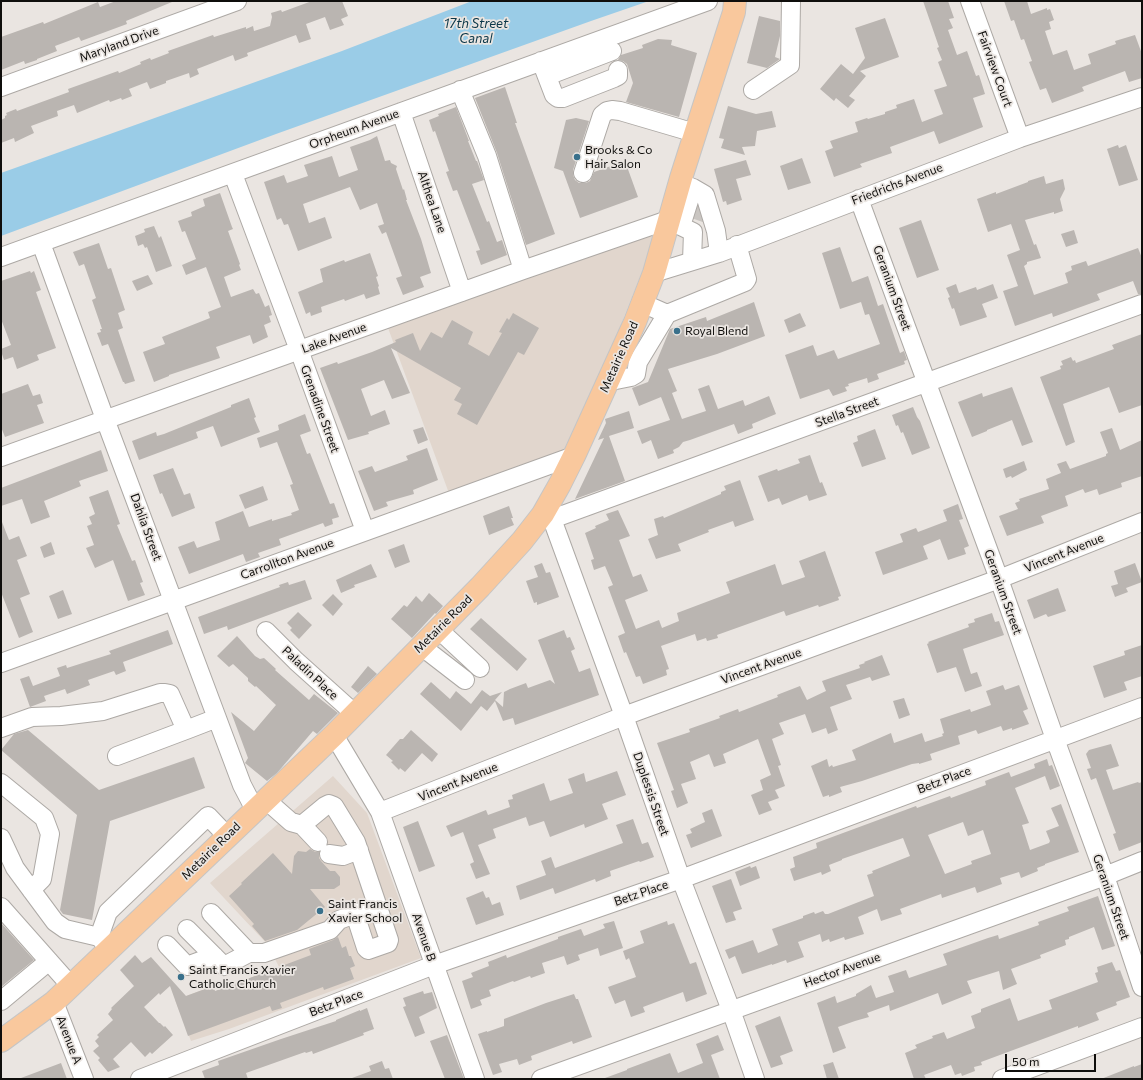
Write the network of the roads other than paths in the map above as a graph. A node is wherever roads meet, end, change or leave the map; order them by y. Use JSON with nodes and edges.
{"nodes":[{"id":1,"x":237,"y":1,"type":"edge"},
{"id":2,"x":708,"y":1,"type":"edge"},
{"id":3,"x":720,"y":1,"type":"edge"},
{"id":4,"x":735,"y":1,"type":"edge"},
{"id":5,"x":792,"y":1,"type":"edge"},
{"id":6,"x":970,"y":1,"type":"edge"},
{"id":7,"x":613,"y":54,"type":"junction"},
{"id":8,"x":544,"y":69,"type":"junction"},
{"id":9,"x":1,"y":88,"type":"edge"},
{"id":10,"x":709,"y":88,"type":"junction"},
{"id":11,"x":460,"y":90,"type":"junction"},
{"id":12,"x":753,"y":90,"type":"dead end"},
{"id":13,"x":1142,"y":97,"type":"edge"},
{"id":14,"x":401,"y":112,"type":"junction"},
{"id":15,"x":695,"y":133,"type":"junction"},
{"id":16,"x":1020,"y":138,"type":"junction"},
{"id":17,"x":583,"y":173,"type":"dead end"},
{"id":18,"x":233,"y":174,"type":"junction"},
{"id":19,"x":695,"y":192,"type":"junction"},
{"id":20,"x":859,"y":199,"type":"junction"},
{"id":21,"x":685,"y":225,"type":"junction"},
{"id":22,"x":41,"y":243,"type":"junction"},
{"id":23,"x":737,"y":245,"type":"junction"},
{"id":24,"x":719,"y":253,"type":"junction"},
{"id":25,"x":1,"y":257,"type":"edge"},
{"id":26,"x":692,"y":261,"type":"junction"},
{"id":27,"x":523,"y":270,"type":"junction"},
{"id":28,"x":654,"y":274,"type":"junction"},
{"id":29,"x":462,"y":292,"type":"junction"},
{"id":30,"x":642,"y":303,"type":"junction"},
{"id":31,"x":1142,"y":304,"type":"edge"},
{"id":32,"x":666,"y":314,"type":"junction"},
{"id":33,"x":299,"y":350,"type":"junction"},
{"id":34,"x":609,"y":378,"type":"junction"},
{"id":35,"x":927,"y":382,"type":"junction"},
{"id":36,"x":105,"y":419,"type":"junction"},
{"id":37,"x":574,"y":456,"type":"junction"},
{"id":38,"x":1,"y":457,"type":"edge"},
{"id":39,"x":548,"y":517,"type":"junction"},
{"id":40,"x":1142,"y":522,"type":"edge"},
{"id":41,"x":365,"y":532,"type":"junction"},
{"id":42,"x":999,"y":579,"type":"junction"},
{"id":43,"x":173,"y":601,"type":"junction"},
{"id":44,"x":438,"y":629,"type":"junction"},
{"id":45,"x":266,"y":631,"type":"dead end"},
{"id":46,"x":421,"y":646,"type":"junction"},
{"id":47,"x":1,"y":663,"type":"edge"},
{"id":48,"x":480,"y":668,"type":"dead end"},
{"id":49,"x":465,"y":680,"type":"dead end"},
{"id":50,"x":1142,"y":707,"type":"edge"},
{"id":51,"x":355,"y":714,"type":"junction"},
{"id":52,"x":624,"y":716,"type":"junction"},
{"id":53,"x":217,"y":718,"type":"junction"},
{"id":54,"x":1,"y":728,"type":"edge"},
{"id":55,"x":186,"y":730,"type":"junction"},
{"id":56,"x":334,"y":735,"type":"junction"},
{"id":57,"x":1055,"y":739,"type":"junction"},
{"id":58,"x":117,"y":756,"type":"dead end"},
{"id":59,"x":1,"y":783,"type":"edge"},
{"id":60,"x":260,"y":805,"type":"junction"},
{"id":61,"x":380,"y":812,"type":"junction"},
{"id":62,"x":302,"y":825,"type":"junction"},
{"id":63,"x":1,"y":838,"type":"edge"},
{"id":64,"x":359,"y":850,"type":"junction"},
{"id":65,"x":1142,"y":861,"type":"edge"},
{"id":66,"x":1105,"y":876,"type":"junction"},
{"id":67,"x":681,"y":879,"type":"junction"},
{"id":68,"x":31,"y":890,"type":"junction"},
{"id":69,"x":377,"y":906,"type":"junction"},
{"id":70,"x":1,"y":907,"type":"edge"},
{"id":71,"x":211,"y":913,"type":"dead end"},
{"id":72,"x":355,"y":914,"type":"junction"},
{"id":73,"x":187,"y":929,"type":"dead end"},
{"id":74,"x":104,"y":943,"type":"junction"},
{"id":75,"x":167,"y":944,"type":"dead end"},
{"id":76,"x":249,"y":953,"type":"junction"},
{"id":77,"x":214,"y":956,"type":"junction"},
{"id":78,"x":49,"y":961,"type":"junction"},
{"id":79,"x":434,"y":965,"type":"junction"},
{"id":80,"x":71,"y":986,"type":"junction"},
{"id":81,"x":1142,"y":987,"type":"edge"},
{"id":82,"x":1,"y":1001,"type":"edge"},
{"id":83,"x":54,"y":1002,"type":"junction"},
{"id":84,"x":731,"y":1010,"type":"junction"},
{"id":85,"x":1142,"y":1027,"type":"edge"},
{"id":86,"x":1,"y":1041,"type":"edge"},
{"id":87,"x":84,"y":1079,"type":"edge"},
{"id":88,"x":140,"y":1079,"type":"edge"},
{"id":89,"x":475,"y":1079,"type":"edge"},
{"id":90,"x":541,"y":1079,"type":"edge"},
{"id":91,"x":755,"y":1079,"type":"edge"},
{"id":92,"x":1002,"y":1079,"type":"edge"}],
"edges":[{"from":1,"to":9,"type":"street","name":"Maryland Drive"},
{"from":2,"to":7,"type":"street","name":"Orpheum Avenue"},
{"from":3,"to":10,"type":"main road","name":"Metairie Road"},
{"from":4,"to":10,"type":"main road","name":"Metairie Road"},
{"from":5,"to":12,"type":"street"},
{"from":6,"to":16,"type":"street","name":"Fairview Court"},
{"from":7,"to":8,"type":"street","name":"Orpheum Avenue"},
{"from":7,"to":8,"type":"street"},
{"from":8,"to":11,"type":"street","name":"Orpheum Avenue"},
{"from":10,"to":15,"type":"main road","name":"Metairie Road"},
{"from":11,"to":14,"type":"street","name":"Orpheum Avenue"},
{"from":11,"to":27,"type":"street"},
{"from":13,"to":16,"type":"street","name":"Friedrichs Avenue"},
{"from":14,"to":18,"type":"street","name":"Orpheum Avenue"},
{"from":14,"to":29,"type":"street","name":"Althea Lane"},
{"from":15,"to":17,"type":"street"},
{"from":15,"to":19,"type":"main road","name":"Metairie Road"},
{"from":16,"to":20,"type":"street","name":"Friedrichs Avenue"},
{"from":18,"to":22,"type":"street","name":"Orpheum Avenue"},
{"from":18,"to":33,"type":"street","name":"Grenadine Street"},
{"from":19,"to":21,"type":"main road","name":"Metairie Road"},
{"from":19,"to":24,"type":"street"},
{"from":20,"to":23,"type":"street","name":"Friedrichs Avenue"},
{"from":20,"to":35,"type":"street","name":"Geranium Street"},
{"from":21,"to":26,"type":"street"},
{"from":21,"to":27,"type":"street","name":"Lake Avenue"},
{"from":21,"to":28,"type":"main road","name":"Metairie Road"},
{"from":22,"to":25,"type":"street","name":"Orpheum Avenue"},
{"from":22,"to":36,"type":"street","name":"Dahlia Street"},
{"from":23,"to":24,"type":"street","name":"Friedrichs Avenue"},
{"from":23,"to":32,"type":"street"},
{"from":24,"to":26,"type":"street","name":"Friedrichs Avenue"},
{"from":26,"to":28,"type":"street","name":"Friedrichs Avenue"},
{"from":27,"to":29,"type":"street","name":"Lake Avenue"},
{"from":28,"to":30,"type":"main road","name":"Metairie Road"},
{"from":29,"to":33,"type":"street","name":"Lake Avenue"},
{"from":30,"to":32,"type":"street"},
{"from":30,"to":34,"type":"main road","name":"Metairie Road"},
{"from":31,"to":35,"type":"street","name":"Stella Street"},
{"from":32,"to":34,"type":"street"},
{"from":33,"to":36,"type":"street","name":"Lake Avenue"},
{"from":33,"to":41,"type":"street","name":"Grenadine Street"},
{"from":34,"to":37,"type":"main road","name":"Metairie Road"},
{"from":35,"to":39,"type":"street","name":"Stella Street"},
{"from":35,"to":42,"type":"street","name":"Geranium Street"},
{"from":36,"to":38,"type":"street","name":"Lake Avenue"},
{"from":36,"to":43,"type":"street","name":"Dahlia Street"},
{"from":37,"to":39,"type":"main road","name":"Metairie Road"},
{"from":37,"to":41,"type":"street","name":"Carrollton Avenue"},
{"from":39,"to":44,"type":"main road","name":"Metairie Road"},
{"from":39,"to":52,"type":"street","name":"Duplessis Street"},
{"from":40,"to":42,"type":"street","name":"Vincent Avenue"},
{"from":41,"to":43,"type":"street","name":"Carrollton Avenue"},
{"from":42,"to":52,"type":"street","name":"Vincent Avenue"},
{"from":42,"to":57,"type":"street","name":"Geranium Street"},
{"from":43,"to":47,"type":"street","name":"Carrollton Avenue"},
{"from":43,"to":53,"type":"street","name":"Dahlia Street"},
{"from":44,"to":46,"type":"main road","name":"Metairie Road"},
{"from":44,"to":48,"type":"street"},
{"from":45,"to":51,"type":"street","name":"Paladin Place"},
{"from":46,"to":49,"type":"street"},
{"from":46,"to":51,"type":"main road","name":"Metairie Road"},
{"from":50,"to":57,"type":"street","name":"Betz Place"},
{"from":51,"to":56,"type":"main road","name":"Metairie Road"},
{"from":52,"to":61,"type":"street","name":"Vincent Avenue"},
{"from":52,"to":67,"type":"street","name":"Duplessis Street"},
{"from":53,"to":55,"type":"street"},
{"from":53,"to":60,"type":"street","name":"Dahlia Street"},
{"from":54,"to":55,"type":"street"},
{"from":55,"to":58,"type":"street"},
{"from":56,"to":60,"type":"main road","name":"Metairie Road"},
{"from":56,"to":61,"type":"street","name":"Avenue B"},
{"from":57,"to":66,"type":"street","name":"Geranium Street"},
{"from":57,"to":67,"type":"street","name":"Betz Place"},
{"from":59,"to":68,"type":"street"},
{"from":60,"to":62,"type":"street"},
{"from":60,"to":74,"type":"main road","name":"Metairie Road"},
{"from":61,"to":79,"type":"street","name":"Avenue B"},
{"from":62,"to":64,"type":"street"},
{"from":62,"to":64,"type":"street"},
{"from":63,"to":68,"type":"street"},
{"from":64,"to":69,"type":"street"},
{"from":65,"to":66,"type":"street","name":"Hector Avenue"},
{"from":66,"to":81,"type":"street","name":"Geranium Street"},
{"from":66,"to":84,"type":"street","name":"Hector Avenue"},
{"from":67,"to":79,"type":"street","name":"Betz Place"},
{"from":67,"to":84,"type":"street","name":"Duplessis Street"},
{"from":68,"to":74,"type":"street"},
{"from":69,"to":72,"type":"street"},
{"from":69,"to":72,"type":"street"},
{"from":70,"to":78,"type":"street"},
{"from":71,"to":76,"type":"street"},
{"from":72,"to":76,"type":"street"},
{"from":73,"to":77,"type":"street"},
{"from":74,"to":80,"type":"main road","name":"Metairie Road"},
{"from":75,"to":77,"type":"street"},
{"from":76,"to":77,"type":"street"},
{"from":78,"to":80,"type":"street"},
{"from":78,"to":82,"type":"street"},
{"from":79,"to":88,"type":"street","name":"Betz Place"},
{"from":79,"to":89,"type":"street","name":"Avenue B"},
{"from":80,"to":83,"type":"main road","name":"Metairie Road"},
{"from":83,"to":86,"type":"main road","name":"Metairie Road"},
{"from":83,"to":87,"type":"street","name":"Avenue A"},
{"from":84,"to":90,"type":"street","name":"Hector Avenue"},
{"from":84,"to":91,"type":"street","name":"Duplessis Street"},
{"from":85,"to":92,"type":"street"}]}
